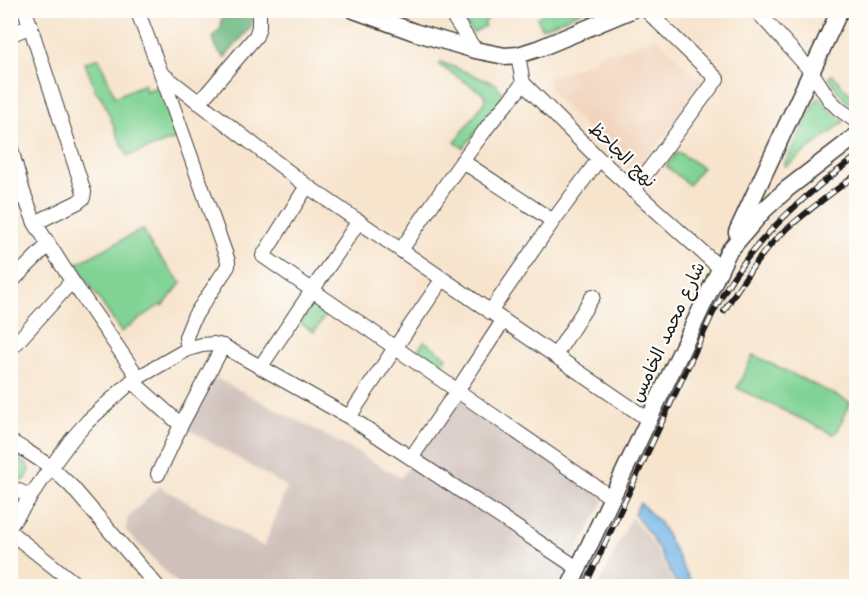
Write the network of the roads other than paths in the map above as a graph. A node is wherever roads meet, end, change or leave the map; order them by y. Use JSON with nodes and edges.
{"nodes":[{"id":1,"x":25,"y":10,"type":"edge"},
{"id":2,"x":137,"y":10,"type":"edge"},
{"id":3,"x":259,"y":10,"type":"edge"},
{"id":4,"x":354,"y":10,"type":"edge"},
{"id":5,"x":449,"y":10,"type":"edge"},
{"id":6,"x":631,"y":10,"type":"edge"},
{"id":7,"x":646,"y":10,"type":"edge"},
{"id":8,"x":756,"y":10,"type":"edge"},
{"id":9,"x":840,"y":10,"type":"edge"},
{"id":10,"x":31,"y":26,"type":"junction"},
{"id":11,"x":10,"y":34,"type":"edge"},
{"id":12,"x":475,"y":50,"type":"junction"},
{"id":13,"x":518,"y":55,"type":"junction"},
{"id":14,"x":812,"y":71,"type":"junction"},
{"id":15,"x":161,"y":73,"type":"junction"},
{"id":16,"x":523,"y":82,"type":"junction"},
{"id":17,"x":199,"y":103,"type":"junction"},
{"id":18,"x":856,"y":121,"type":"edge"},
{"id":19,"x":856,"y":136,"type":"edge"},
{"id":20,"x":11,"y":148,"type":"edge"},
{"id":21,"x":599,"y":159,"type":"junction"},
{"id":22,"x":462,"y":161,"type":"junction"},
{"id":23,"x":307,"y":186,"type":"junction"},
{"id":24,"x":633,"y":191,"type":"junction"},
{"id":25,"x":23,"y":192,"type":"junction"},
{"id":26,"x":10,"y":203,"type":"edge"},
{"id":27,"x":359,"y":221,"type":"junction"},
{"id":28,"x":553,"y":221,"type":"junction"},
{"id":29,"x":35,"y":223,"type":"junction"},
{"id":30,"x":48,"y":245,"type":"junction"},
{"id":31,"x":401,"y":250,"type":"junction"},
{"id":32,"x":728,"y":252,"type":"junction"},
{"id":33,"x":720,"y":268,"type":"junction"},
{"id":34,"x":442,"y":280,"type":"junction"},
{"id":35,"x":72,"y":281,"type":"junction"},
{"id":36,"x":10,"y":282,"type":"edge"},
{"id":37,"x":312,"y":291,"type":"junction"},
{"id":38,"x":593,"y":296,"type":"dead end"},
{"id":39,"x":490,"y":312,"type":"junction"},
{"id":40,"x":503,"y":321,"type":"junction"},
{"id":41,"x":223,"y":346,"type":"junction"},
{"id":42,"x":394,"y":348,"type":"junction"},
{"id":43,"x":188,"y":349,"type":"junction"},
{"id":44,"x":10,"y":350,"type":"edge"},
{"id":45,"x":555,"y":356,"type":"junction"},
{"id":46,"x":261,"y":366,"type":"junction"},
{"id":47,"x":135,"y":379,"type":"junction"},
{"id":48,"x":457,"y":391,"type":"junction"},
{"id":49,"x":349,"y":417,"type":"junction"},
{"id":50,"x":649,"y":420,"type":"junction"},
{"id":51,"x":181,"y":425,"type":"junction"},
{"id":52,"x":10,"y":441,"type":"edge"},
{"id":53,"x":411,"y":458,"type":"junction"},
{"id":54,"x":51,"y":467,"type":"junction"},
{"id":55,"x":158,"y":474,"type":"dead end"},
{"id":56,"x":10,"y":486,"type":"edge"},
{"id":57,"x":30,"y":496,"type":"junction"},
{"id":58,"x":612,"y":498,"type":"junction"},
{"id":59,"x":10,"y":526,"type":"edge"},
{"id":60,"x":10,"y":532,"type":"edge"},
{"id":61,"x":579,"y":569,"type":"junction"},
{"id":62,"x":78,"y":586,"type":"edge"},
{"id":63,"x":157,"y":586,"type":"edge"},
{"id":64,"x":570,"y":586,"type":"edge"}],
"edges":[{"from":1,"to":10,"type":"street"},
{"from":2,"to":15,"type":"street"},
{"from":3,"to":17,"type":"street"},
{"from":4,"to":12,"type":"main road"},
{"from":5,"to":12,"type":"street"},
{"from":6,"to":13,"type":"main road"},
{"from":7,"to":24,"type":"street"},
{"from":8,"to":14,"type":"street"},
{"from":9,"to":14,"type":"main road"},
{"from":10,"to":11,"type":"street"},
{"from":10,"to":29,"type":"street"},
{"from":12,"to":13,"type":"main road"},
{"from":13,"to":16,"type":"street"},
{"from":14,"to":18,"type":"street"},
{"from":14,"to":32,"type":"main road"},
{"from":15,"to":17,"type":"street"},
{"from":15,"to":43,"type":"street"},
{"from":16,"to":21,"type":"street","name":"نهج الجاحظ"},
{"from":16,"to":22,"type":"street"},
{"from":17,"to":23,"type":"street"},
{"from":19,"to":32,"type":"main road","name":"شارع محمد الخامس"},
{"from":20,"to":25,"type":"street"},
{"from":21,"to":24,"type":"street","name":"نهج الجاحظ"},
{"from":21,"to":28,"type":"street"},
{"from":22,"to":28,"type":"street"},
{"from":22,"to":31,"type":"street"},
{"from":23,"to":27,"type":"street"},
{"from":23,"to":37,"type":"street"},
{"from":24,"to":33,"type":"street","name":"نهج الجاحظ"},
{"from":25,"to":26,"type":"street"},
{"from":25,"to":29,"type":"street"},
{"from":27,"to":31,"type":"street"},
{"from":27,"to":37,"type":"street"},
{"from":28,"to":39,"type":"street"},
{"from":29,"to":30,"type":"street"},
{"from":30,"to":35,"type":"street"},
{"from":30,"to":36,"type":"street"},
{"from":31,"to":34,"type":"street"},
{"from":32,"to":33,"type":"main road","name":"شارع محمد الخامس"},
{"from":33,"to":50,"type":"main road","name":"شارع محمد الخامس"},
{"from":34,"to":39,"type":"street"},
{"from":34,"to":42,"type":"street"},
{"from":35,"to":44,"type":"street"},
{"from":35,"to":47,"type":"street"},
{"from":37,"to":42,"type":"street"},
{"from":37,"to":46,"type":"street"},
{"from":38,"to":45,"type":"street"},
{"from":39,"to":40,"type":"street"},
{"from":40,"to":45,"type":"street"},
{"from":40,"to":48,"type":"street"},
{"from":41,"to":43,"type":"street"},
{"from":41,"to":46,"type":"street"},
{"from":41,"to":51,"type":"street"},
{"from":42,"to":48,"type":"street"},
{"from":42,"to":49,"type":"street"},
{"from":43,"to":47,"type":"street"},
{"from":45,"to":50,"type":"street"},
{"from":46,"to":49,"type":"street"},
{"from":47,"to":51,"type":"street"},
{"from":47,"to":54,"type":"street"},
{"from":48,"to":53,"type":"street"},
{"from":48,"to":58,"type":"street"},
{"from":49,"to":53,"type":"street"},
{"from":50,"to":58,"type":"main road","name":"شارع محمد الخامس"},
{"from":51,"to":55,"type":"street"},
{"from":52,"to":54,"type":"street"},
{"from":53,"to":61,"type":"street"},
{"from":54,"to":57,"type":"street"},
{"from":54,"to":63,"type":"street"},
{"from":56,"to":57,"type":"street"},
{"from":57,"to":59,"type":"street"},
{"from":58,"to":61,"type":"main road","name":"شارع محمد الخامس"},
{"from":60,"to":62,"type":"street"},
{"from":61,"to":64,"type":"main road","name":"شارع محمد الخامس"}]}
